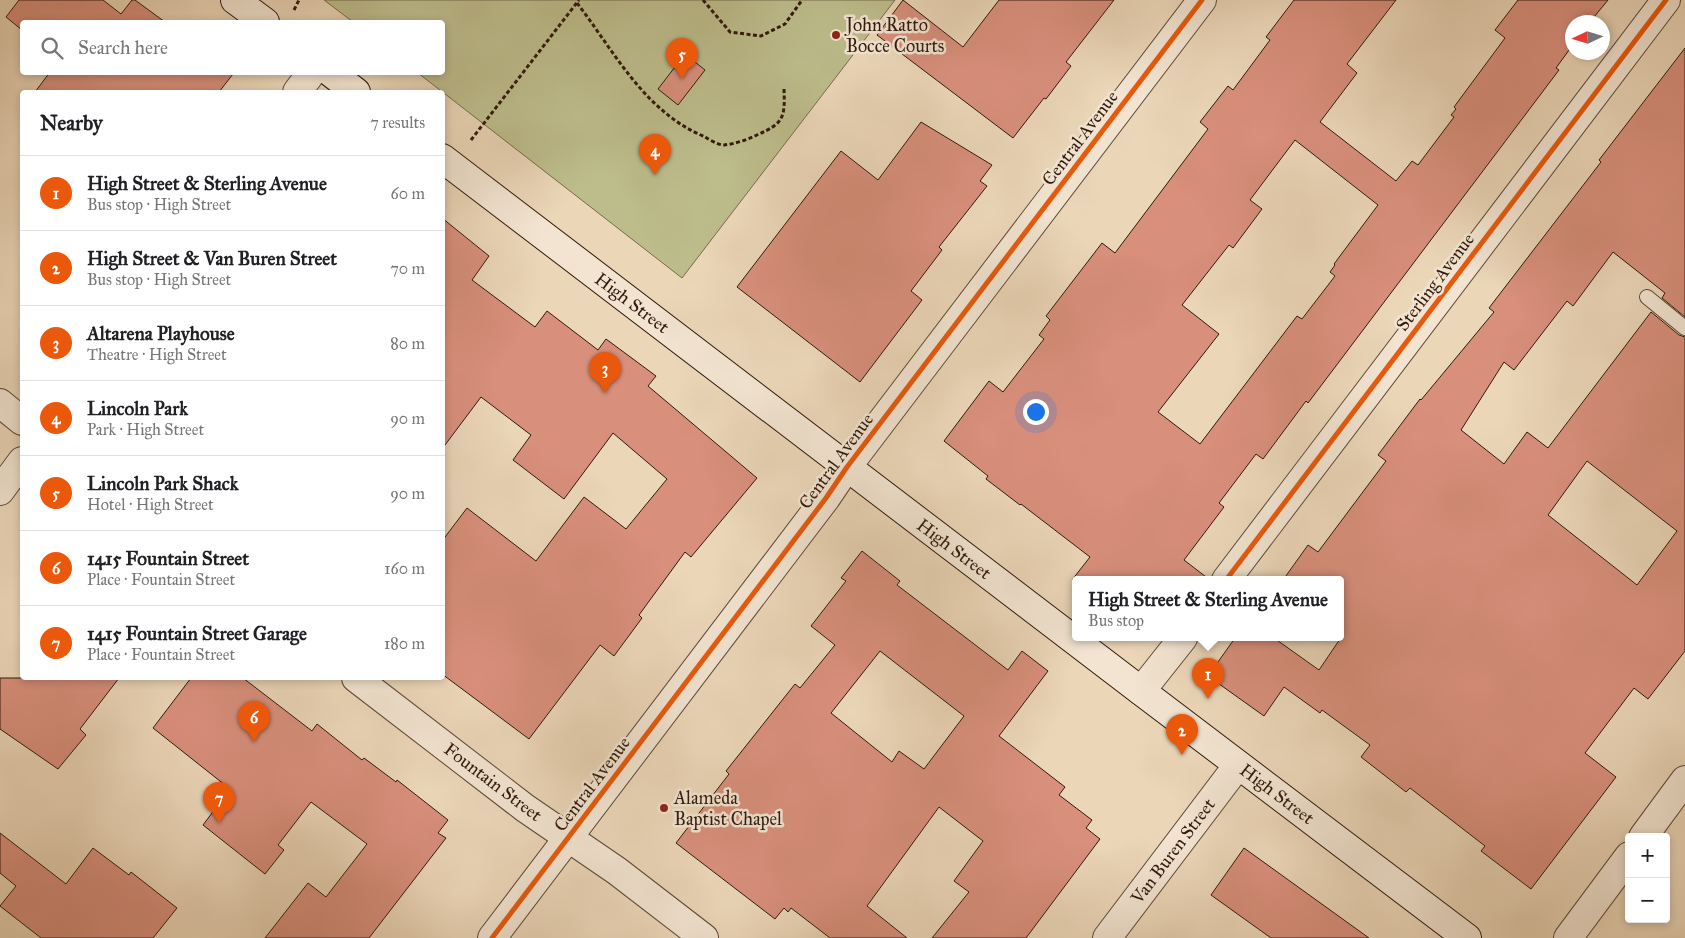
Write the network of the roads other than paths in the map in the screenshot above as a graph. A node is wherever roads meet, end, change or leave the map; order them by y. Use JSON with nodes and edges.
{"nodes":[{"id":1,"x":235,"y":0,"type":"edge"},
{"id":2,"x":1202,"y":0,"type":"edge"},
{"id":3,"x":1666,"y":0,"type":"edge"},
{"id":4,"x":262,"y":20,"type":"edge"},
{"id":5,"x":310,"y":75,"type":"edge"},
{"id":6,"x":334,"y":75,"type":"edge"},
{"id":7,"x":298,"y":90,"type":"edge"},
{"id":8,"x":353,"y":90,"type":"edge"},
{"id":9,"x":447,"y":162,"type":"edge"},
{"id":10,"x":1647,"y":297,"type":"dead end"},
{"id":11,"x":1685,"y":328,"type":"edge"},
{"id":12,"x":0,"y":403,"type":"edge"},
{"id":13,"x":20,"y":419,"type":"edge"},
{"id":14,"x":20,"y":464,"type":"edge"},
{"id":15,"x":847,"y":467,"type":"junction"},
{"id":16,"x":0,"y":491,"type":"edge"},
{"id":17,"x":1229,"y":576,"type":"edge"},
{"id":18,"x":1072,"y":638,"type":"edge"},
{"id":19,"x":1075,"y":641,"type":"edge"},
{"id":20,"x":1181,"y":641,"type":"edge"},
{"id":21,"x":359,"y":680,"type":"edge"},
{"id":22,"x":1141,"y":691,"type":"junction"},
{"id":23,"x":1238,"y":764,"type":"junction"},
{"id":24,"x":1685,"y":780,"type":"edge"},
{"id":25,"x":1646,"y":833,"type":"edge"},
{"id":26,"x":569,"y":838,"type":"junction"},
{"id":27,"x":1625,"y":861,"type":"edge"},
{"id":28,"x":492,"y":938,"type":"edge"},
{"id":29,"x":704,"y":938,"type":"edge"},
{"id":30,"x":1107,"y":938,"type":"edge"},
{"id":31,"x":1467,"y":938,"type":"edge"},
{"id":32,"x":1568,"y":938,"type":"edge"}],
"edges":[{"from":1,"to":4,"type":"street"},
{"from":2,"to":15,"type":"street","name":"Central Avenue"},
{"from":3,"to":17,"type":"street","name":"Sterling Avenue"},
{"from":5,"to":7,"type":"street"},
{"from":6,"to":8,"type":"street"},
{"from":9,"to":15,"type":"street","name":"High Street"},
{"from":10,"to":11,"type":"lane"},
{"from":12,"to":13,"type":"street"},
{"from":14,"to":16,"type":"street"},
{"from":15,"to":18,"type":"street","name":"High Street"},
{"from":15,"to":26,"type":"street","name":"Central Avenue"},
{"from":19,"to":22,"type":"street","name":"High Street"},
{"from":20,"to":22,"type":"street"},
{"from":21,"to":26,"type":"street","name":"Fountain Street"},
{"from":22,"to":23,"type":"street","name":"High Street"},
{"from":23,"to":30,"type":"street","name":"Van Buren Street"},
{"from":23,"to":31,"type":"street","name":"High Street"},
{"from":24,"to":25,"type":"street"},
{"from":26,"to":28,"type":"street","name":"Central Avenue"},
{"from":26,"to":29,"type":"street","name":"Fountain Street"},
{"from":27,"to":32,"type":"street"}]}
